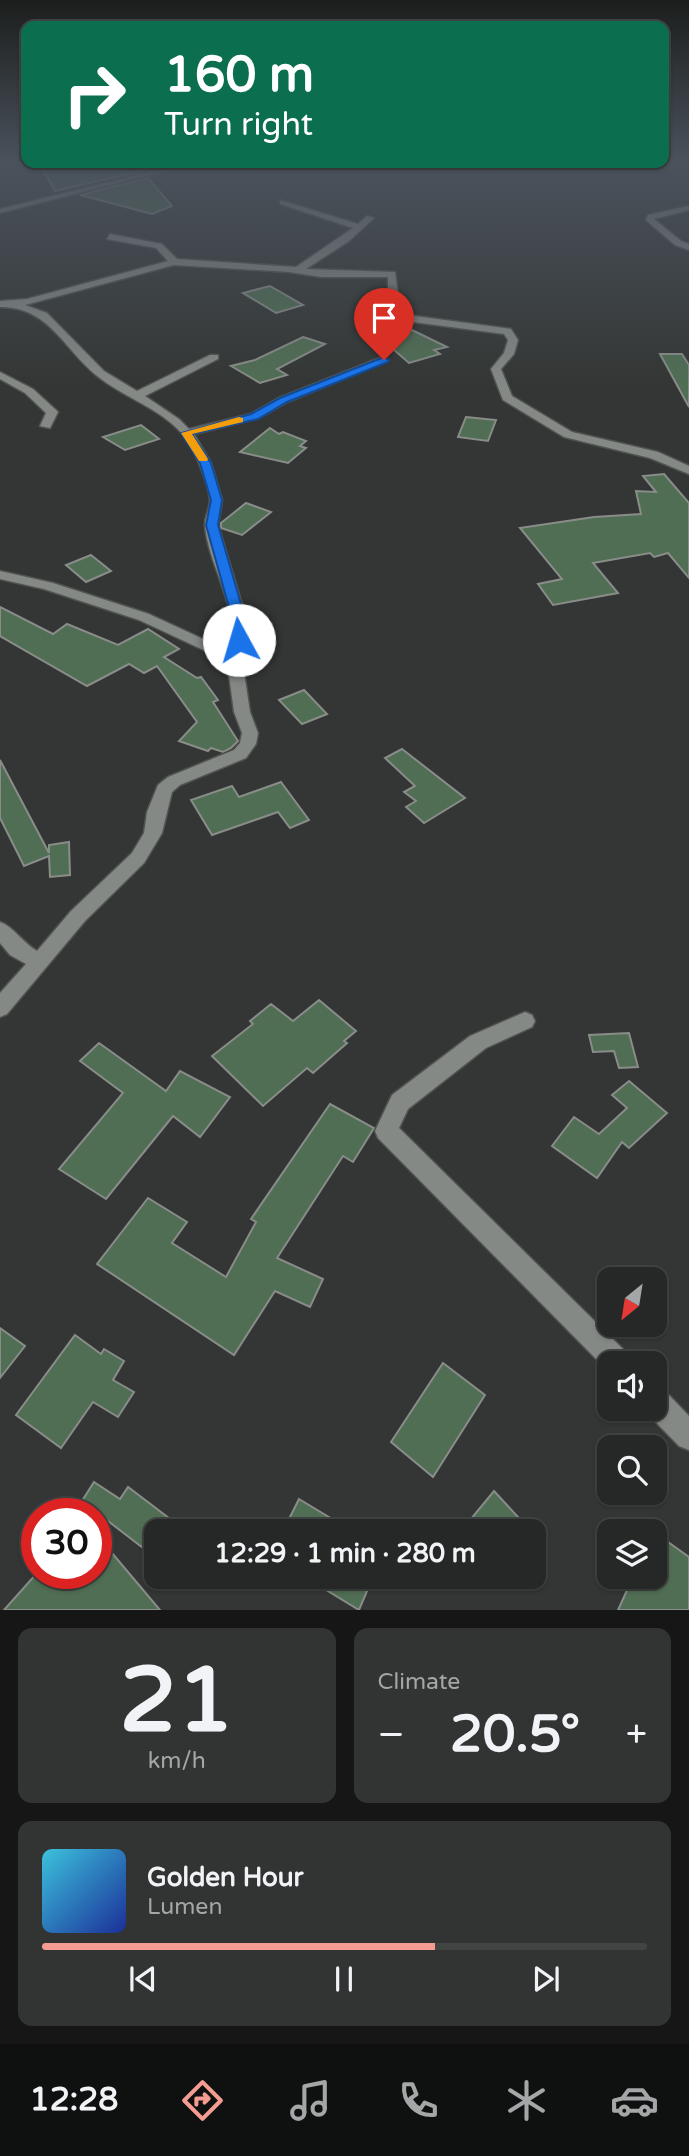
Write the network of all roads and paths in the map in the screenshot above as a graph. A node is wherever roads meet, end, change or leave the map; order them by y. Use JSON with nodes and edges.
{"nodes":[{"id":1,"x":346,"y":236,"type":"edge"},
{"id":2,"x":670,"y":236,"type":"edge"},
{"id":3,"x":110,"y":237,"type":"dead end"},
{"id":4,"x":689,"y":247,"type":"edge"},
{"id":5,"x":174,"y":261,"type":"junction"},
{"id":6,"x":298,"y":270,"type":"junction"},
{"id":7,"x":0,"y":292,"type":"edge"},
{"id":8,"x":0,"y":304,"type":"edge"},
{"id":9,"x":17,"y":304,"type":"junction"},
{"id":10,"x":214,"y":357,"type":"dead end"},
{"id":11,"x":384,"y":360,"type":"dead end"},
{"id":12,"x":0,"y":375,"type":"edge"},
{"id":13,"x":136,"y":396,"type":"junction"},
{"id":14,"x":46,"y":426,"type":"dead end"},
{"id":15,"x":186,"y":433,"type":"junction"},
{"id":16,"x":689,"y":470,"type":"edge"},
{"id":17,"x":0,"y":575,"type":"edge"},
{"id":18,"x":234,"y":659,"type":"junction"},
{"id":19,"x":0,"y":930,"type":"edge"},
{"id":20,"x":40,"y":962,"type":"junction"},
{"id":21,"x":0,"y":1008,"type":"edge"},
{"id":22,"x":525,"y":1021,"type":"dead end"},
{"id":23,"x":607,"y":1351,"type":"edge"},
{"id":24,"x":667,"y":1413,"type":"edge"},
{"id":25,"x":689,"y":1436,"type":"edge"}],
"edges":[{"from":1,"to":6,"type":"street"},
{"from":2,"to":4,"type":"street"},
{"from":3,"to":5,"type":"street"},
{"from":5,"to":6,"type":"street"},
{"from":5,"to":9,"type":"street"},
{"from":6,"to":16,"type":"street"},
{"from":7,"to":9,"type":"street"},
{"from":8,"to":9,"type":"street"},
{"from":9,"to":13,"type":"street"},
{"from":10,"to":13,"type":"street"},
{"from":11,"to":15,"type":"street"},
{"from":12,"to":14,"type":"street"},
{"from":13,"to":15,"type":"street"},
{"from":15,"to":18,"type":"street"},
{"from":17,"to":18,"type":"street"},
{"from":18,"to":20,"type":"street"},
{"from":19,"to":20,"type":"street"},
{"from":20,"to":21,"type":"street"},
{"from":22,"to":23,"type":"street"},
{"from":24,"to":25,"type":"street"}]}
